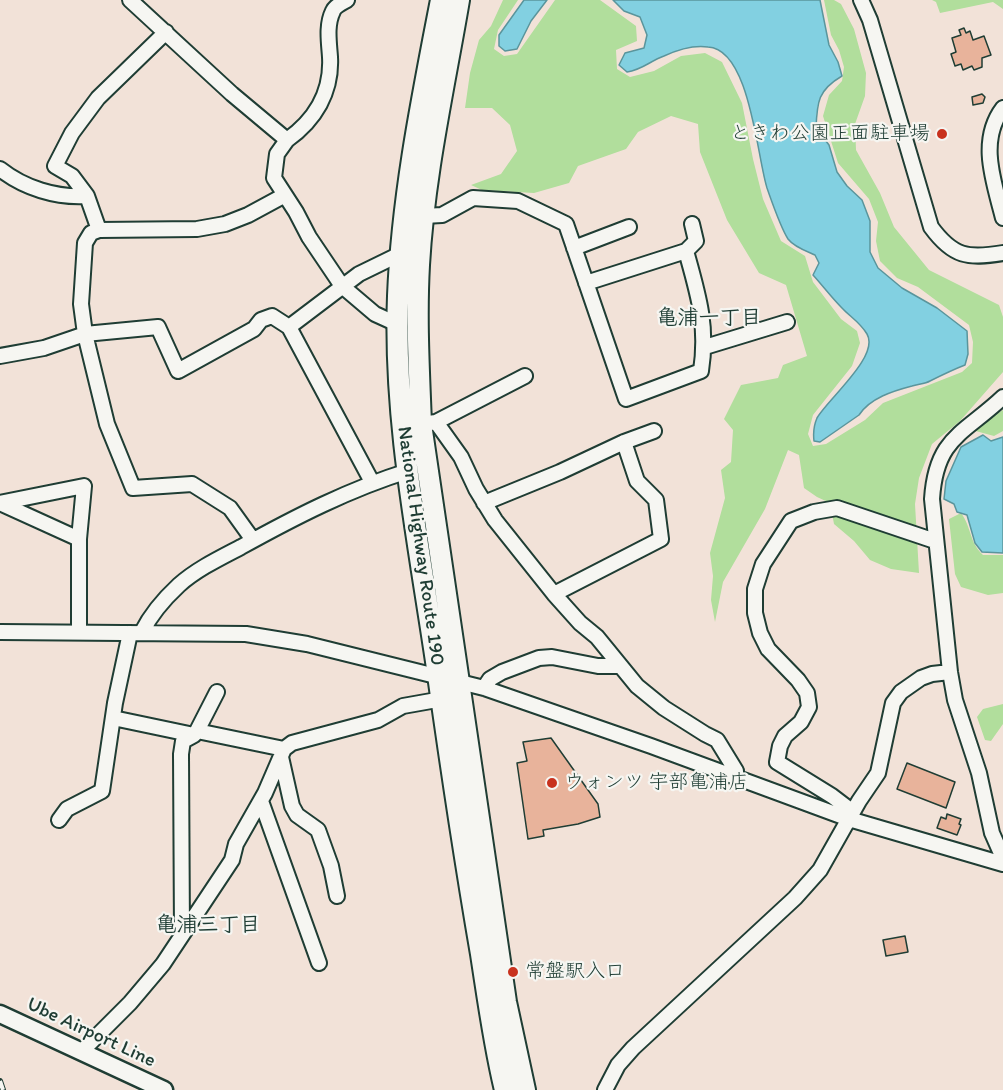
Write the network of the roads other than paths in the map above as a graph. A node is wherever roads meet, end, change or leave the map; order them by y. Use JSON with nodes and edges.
{"nodes":[{"id":1,"x":130,"y":0,"type":"edge"},
{"id":2,"x":347,"y":0,"type":"edge"},
{"id":3,"x":441,"y":0,"type":"edge"},
{"id":4,"x":459,"y":0,"type":"edge"},
{"id":5,"x":861,"y":0,"type":"edge"},
{"id":6,"x":165,"y":32,"type":"junction"},
{"id":7,"x":1003,"y":108,"type":"edge"},
{"id":8,"x":287,"y":140,"type":"junction"},
{"id":9,"x":0,"y":169,"type":"edge"},
{"id":10,"x":285,"y":195,"type":"junction"},
{"id":11,"x":87,"y":196,"type":"junction"},
{"id":12,"x":423,"y":216,"type":"junction"},
{"id":13,"x":1003,"y":218,"type":"edge"},
{"id":14,"x":692,"y":224,"type":"dead end"},
{"id":15,"x":629,"y":228,"type":"dead end"},
{"id":16,"x":99,"y":230,"type":"junction"},
{"id":17,"x":574,"y":248,"type":"junction"},
{"id":18,"x":686,"y":251,"type":"junction"},
{"id":19,"x":1003,"y":253,"type":"edge"},
{"id":20,"x":400,"y":254,"type":"junction"},
{"id":21,"x":586,"y":283,"type":"junction"},
{"id":22,"x":342,"y":286,"type":"junction"},
{"id":23,"x":787,"y":322,"type":"dead end"},
{"id":24,"x":398,"y":324,"type":"junction"},
{"id":25,"x":289,"y":327,"type":"junction"},
{"id":26,"x":85,"y":334,"type":"junction"},
{"id":27,"x":705,"y":347,"type":"junction"},
{"id":28,"x":0,"y":356,"type":"edge"},
{"id":29,"x":525,"y":376,"type":"dead end"},
{"id":30,"x":1003,"y":397,"type":"edge"},
{"id":31,"x":428,"y":423,"type":"junction"},
{"id":32,"x":654,"y":431,"type":"dead end"},
{"id":33,"x":624,"y":442,"type":"junction"},
{"id":34,"x":408,"y":471,"type":"junction"},
{"id":35,"x":372,"y":482,"type":"junction"},
{"id":36,"x":0,"y":503,"type":"edge"},
{"id":37,"x":484,"y":503,"type":"junction"},
{"id":38,"x":80,"y":539,"type":"junction"},
{"id":39,"x":253,"y":540,"type":"junction"},
{"id":40,"x":935,"y":541,"type":"junction"},
{"id":41,"x":554,"y":594,"type":"junction"},
{"id":42,"x":0,"y":632,"type":"edge"},
{"id":43,"x":79,"y":632,"type":"junction"},
{"id":44,"x":136,"y":632,"type":"junction"},
{"id":45,"x":620,"y":666,"type":"junction"},
{"id":46,"x":950,"y":672,"type":"junction"},
{"id":47,"x":438,"y":677,"type":"junction"},
{"id":48,"x":484,"y":688,"type":"junction"},
{"id":49,"x":460,"y":689,"type":"junction"},
{"id":50,"x":217,"y":692,"type":"dead end"},
{"id":51,"x":441,"y":699,"type":"junction"},
{"id":52,"x":113,"y":717,"type":"junction"},
{"id":53,"x":196,"y":733,"type":"junction"},
{"id":54,"x":282,"y":753,"type":"junction"},
{"id":55,"x":736,"y":778,"type":"junction"},
{"id":56,"x":261,"y":801,"type":"junction"},
{"id":57,"x":851,"y":816,"type":"junction"},
{"id":58,"x":59,"y":820,"type":"dead end"},
{"id":59,"x":1003,"y":858,"type":"edge"},
{"id":60,"x":1003,"y":864,"type":"edge"},
{"id":61,"x":337,"y":896,"type":"dead end"},
{"id":62,"x":183,"y":934,"type":"junction"},
{"id":63,"x":319,"y":963,"type":"dead end"},
{"id":64,"x":0,"y":1014,"type":"edge"},
{"id":65,"x":82,"y":1051,"type":"junction"},
{"id":66,"x":164,"y":1090,"type":"edge"},
{"id":67,"x":505,"y":1090,"type":"edge"},
{"id":68,"x":525,"y":1090,"type":"edge"},
{"id":69,"x":605,"y":1090,"type":"edge"}],
"edges":[{"from":1,"to":6,"type":"street"},
{"from":2,"to":8,"type":"street"},
{"from":3,"to":20,"type":"highway","name":"National Highway Route 190"},
{"from":4,"to":12,"type":"highway","name":"National Highway Route 190"},
{"from":5,"to":19,"type":"street"},
{"from":6,"to":8,"type":"street"},
{"from":6,"to":11,"type":"street"},
{"from":7,"to":13,"type":"street"},
{"from":8,"to":10,"type":"street"},
{"from":9,"to":11,"type":"street"},
{"from":10,"to":16,"type":"street"},
{"from":10,"to":22,"type":"street"},
{"from":11,"to":16,"type":"street"},
{"from":12,"to":17,"type":"street"},
{"from":12,"to":31,"type":"highway","name":"National Highway Route 190"},
{"from":14,"to":18,"type":"street"},
{"from":15,"to":17,"type":"street"},
{"from":16,"to":26,"type":"street"},
{"from":17,"to":21,"type":"street"},
{"from":18,"to":21,"type":"street"},
{"from":18,"to":27,"type":"street"},
{"from":20,"to":22,"type":"street"},
{"from":20,"to":24,"type":"highway","name":"National Highway Route 190"},
{"from":21,"to":27,"type":"street"},
{"from":22,"to":24,"type":"street"},
{"from":22,"to":25,"type":"street"},
{"from":23,"to":27,"type":"street"},
{"from":24,"to":34,"type":"highway","name":"National Highway Route 190"},
{"from":25,"to":26,"type":"street"},
{"from":25,"to":35,"type":"street"},
{"from":26,"to":28,"type":"street"},
{"from":26,"to":39,"type":"street"},
{"from":29,"to":31,"type":"street"},
{"from":30,"to":40,"type":"street"},
{"from":31,"to":37,"type":"street"},
{"from":31,"to":49,"type":"highway","name":"National Highway Route 190"},
{"from":32,"to":33,"type":"street"},
{"from":33,"to":37,"type":"street"},
{"from":33,"to":41,"type":"street"},
{"from":34,"to":35,"type":"street"},
{"from":34,"to":47,"type":"highway","name":"National Highway Route 190"},
{"from":35,"to":39,"type":"street"},
{"from":36,"to":38,"type":"street"},
{"from":36,"to":38,"type":"street"},
{"from":37,"to":41,"type":"street"},
{"from":38,"to":43,"type":"street"},
{"from":39,"to":44,"type":"street"},
{"from":40,"to":46,"type":"street"},
{"from":40,"to":57,"type":"street"},
{"from":41,"to":45,"type":"street"},
{"from":42,"to":43,"type":"street"},
{"from":43,"to":44,"type":"street"},
{"from":44,"to":47,"type":"street"},
{"from":44,"to":52,"type":"street"},
{"from":45,"to":48,"type":"street"},
{"from":45,"to":55,"type":"street"},
{"from":46,"to":57,"type":"street"},
{"from":46,"to":59,"type":"street"},
{"from":47,"to":49,"type":"street"},
{"from":47,"to":51,"type":"highway","name":"National Highway Route 190"},
{"from":48,"to":49,"type":"street"},
{"from":48,"to":55,"type":"street"},
{"from":49,"to":51,"type":"street"},
{"from":49,"to":68,"type":"highway","name":"National Highway Route 190"},
{"from":50,"to":53,"type":"street"},
{"from":51,"to":54,"type":"street"},
{"from":51,"to":67,"type":"highway","name":"National Highway Route 190"},
{"from":52,"to":53,"type":"street"},
{"from":52,"to":58,"type":"street"},
{"from":53,"to":54,"type":"street"},
{"from":53,"to":62,"type":"street"},
{"from":54,"to":56,"type":"street"},
{"from":54,"to":61,"type":"street"},
{"from":55,"to":57,"type":"street"},
{"from":56,"to":62,"type":"street"},
{"from":56,"to":63,"type":"street"},
{"from":57,"to":60,"type":"street"},
{"from":57,"to":69,"type":"street"},
{"from":62,"to":65,"type":"street"},
{"from":64,"to":65,"type":"main road","name":"Ube Airport Line"},
{"from":65,"to":66,"type":"main road","name":"Ube Airport Line"}]}
